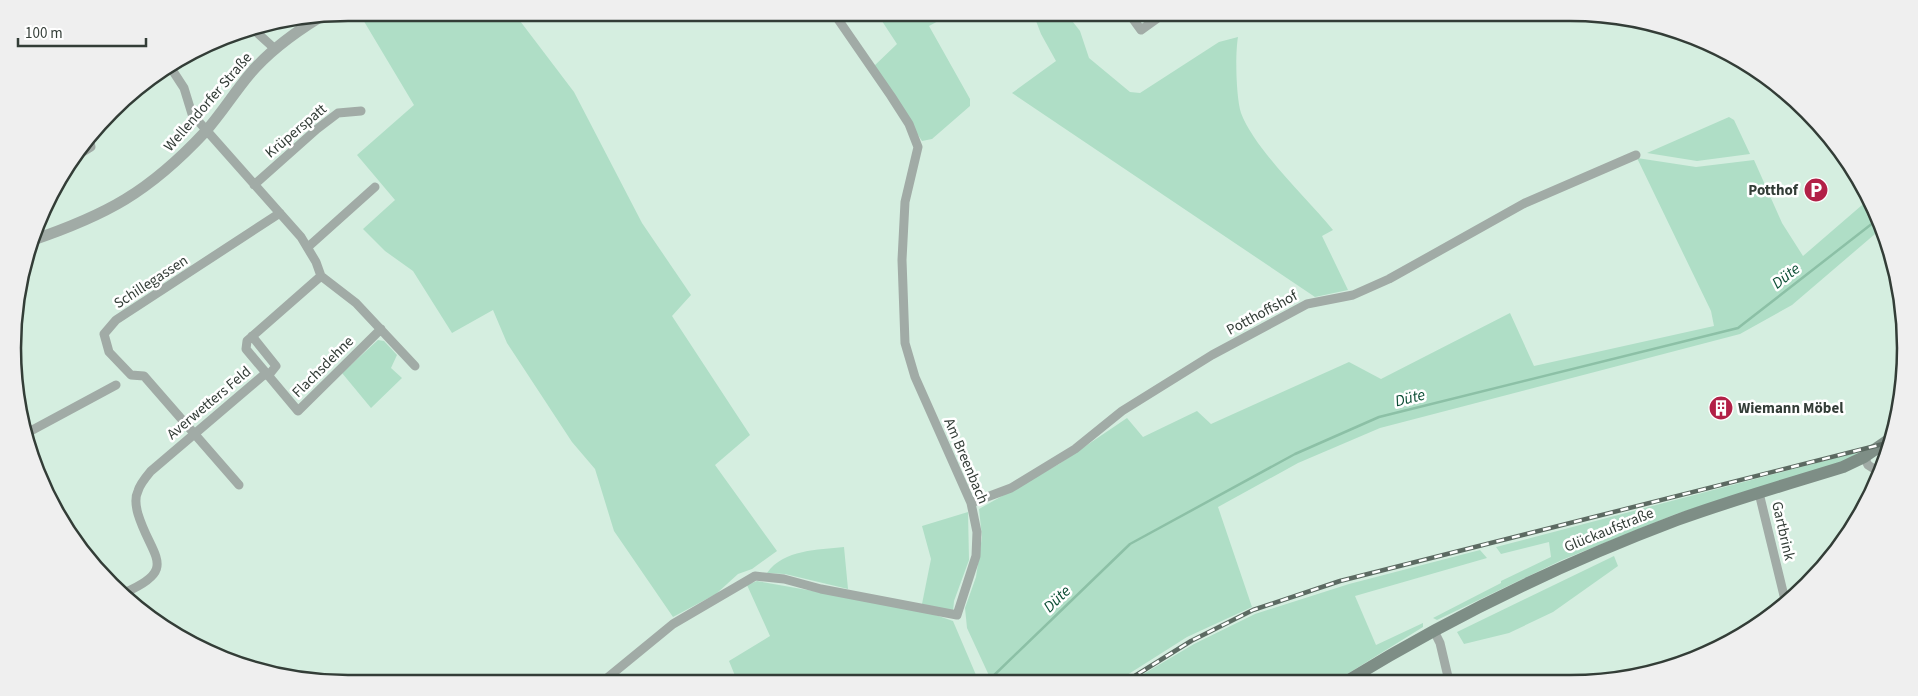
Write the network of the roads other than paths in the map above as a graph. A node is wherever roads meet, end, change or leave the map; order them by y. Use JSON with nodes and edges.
{"nodes":[{"id":1,"x":839,"y":21,"type":"edge"},
{"id":2,"x":1134,"y":21,"type":"edge"},
{"id":3,"x":1153,"y":21,"type":"edge"},
{"id":4,"x":311,"y":23,"type":"edge"},
{"id":5,"x":258,"y":34,"type":"edge"},
{"id":6,"x":275,"y":49,"type":"junction"},
{"id":7,"x":173,"y":72,"type":"edge"},
{"id":8,"x":361,"y":111,"type":"dead end"},
{"id":9,"x":206,"y":130,"type":"junction"},
{"id":10,"x":1636,"y":155,"type":"dead end"},
{"id":11,"x":254,"y":185,"type":"junction"},
{"id":12,"x":374,"y":188,"type":"dead end"},
{"id":13,"x":280,"y":213,"type":"junction"},
{"id":14,"x":41,"y":237,"type":"edge"},
{"id":15,"x":308,"y":246,"type":"junction"},
{"id":16,"x":321,"y":276,"type":"junction"},
{"id":17,"x":380,"y":329,"type":"junction"},
{"id":18,"x":252,"y":336,"type":"junction"},
{"id":19,"x":415,"y":366,"type":"dead end"},
{"id":20,"x":267,"y":374,"type":"junction"},
{"id":21,"x":116,"y":384,"type":"dead end"},
{"id":22,"x":32,"y":430,"type":"edge"},
{"id":23,"x":194,"y":433,"type":"junction"},
{"id":24,"x":1882,"y":445,"type":"edge"},
{"id":25,"x":1864,"y":457,"type":"junction"},
{"id":26,"x":1874,"y":469,"type":"edge"},
{"id":27,"x":239,"y":485,"type":"dead end"},
{"id":28,"x":1759,"y":493,"type":"junction"},
{"id":29,"x":972,"y":503,"type":"junction"},
{"id":30,"x":130,"y":591,"type":"edge"},
{"id":31,"x":1784,"y":595,"type":"edge"},
{"id":32,"x":1434,"y":631,"type":"junction"},
{"id":33,"x":611,"y":675,"type":"edge"},
{"id":34,"x":1358,"y":675,"type":"edge"},
{"id":35,"x":1448,"y":675,"type":"edge"}],
"edges":[{"from":1,"to":29,"type":"street","name":"Am Breenbach"},
{"from":2,"to":3,"type":"street"},
{"from":4,"to":6,"type":"street","name":"Wellendorfer Straße"},
{"from":5,"to":6,"type":"street","name":"Wellendorfer Straße"},
{"from":6,"to":9,"type":"street","name":"Wellendorfer Straße"},
{"from":7,"to":9,"type":"street"},
{"from":8,"to":11,"type":"street","name":"Krüperspatt"},
{"from":9,"to":11,"type":"street"},
{"from":9,"to":14,"type":"street","name":"Wellendorfer Straße"},
{"from":10,"to":29,"type":"street","name":"Potthoffshof"},
{"from":11,"to":13,"type":"street"},
{"from":12,"to":15,"type":"street"},
{"from":13,"to":15,"type":"street"},
{"from":13,"to":23,"type":"street","name":"Schillegassen"},
{"from":15,"to":16,"type":"street"},
{"from":16,"to":17,"type":"street"},
{"from":16,"to":18,"type":"street"},
{"from":17,"to":19,"type":"street"},
{"from":17,"to":20,"type":"street","name":"Flachsdehne"},
{"from":18,"to":20,"type":"street","name":"Averwetters Feld"},
{"from":18,"to":20,"type":"street"},
{"from":20,"to":23,"type":"street","name":"Averwetters Feld"},
{"from":21,"to":22,"type":"street"},
{"from":23,"to":27,"type":"street","name":"Schillegassen"},
{"from":23,"to":30,"type":"street","name":"Averwetters Feld"},
{"from":24,"to":25,"type":"main road","name":"Glückaufstraße"},
{"from":25,"to":26,"type":"street"},
{"from":25,"to":28,"type":"main road","name":"Glückaufstraße"},
{"from":28,"to":31,"type":"street","name":"Gartbrink"},
{"from":28,"to":32,"type":"main road","name":"Glückaufstraße"},
{"from":29,"to":33,"type":"street","name":"Am Breenbach"},
{"from":32,"to":34,"type":"main road","name":"Glückaufstraße"},
{"from":32,"to":35,"type":"street"}]}
